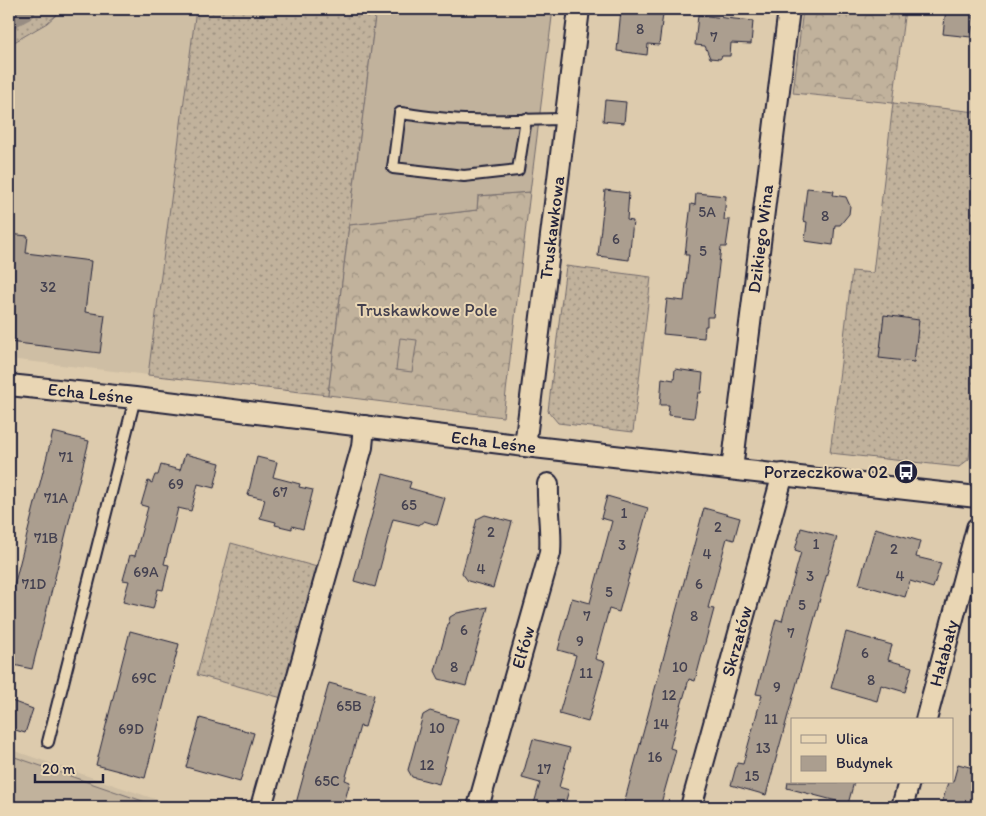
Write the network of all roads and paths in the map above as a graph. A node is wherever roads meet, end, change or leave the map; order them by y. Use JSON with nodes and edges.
{"nodes":[{"id":1,"x":580,"y":9,"type":"edge"},
{"id":2,"x":789,"y":9,"type":"edge"},
{"id":3,"x":526,"y":119,"type":"junction"},
{"id":4,"x":566,"y":119,"type":"junction"},
{"id":5,"x":9,"y":385,"type":"edge"},
{"id":6,"x":135,"y":398,"type":"junction"},
{"id":7,"x":364,"y":426,"type":"junction"},
{"id":8,"x":525,"y":446,"type":"junction"},
{"id":9,"x":732,"y":469,"type":"junction"},
{"id":10,"x":783,"y":474,"type":"junction"},
{"id":11,"x":548,"y":484,"type":"dead end"},
{"id":12,"x":977,"y":497,"type":"edge"},
{"id":13,"x":977,"y":528,"type":"edge"},
{"id":14,"x":927,"y":718,"type":"edge"},
{"id":15,"x":48,"y":742,"type":"dead end"},
{"id":16,"x":908,"y":784,"type":"edge"},
{"id":17,"x":261,"y":807,"type":"edge"},
{"id":18,"x":478,"y":807,"type":"edge"},
{"id":19,"x":691,"y":807,"type":"edge"},
{"id":20,"x":902,"y":807,"type":"edge"}],
"edges":[{"from":1,"to":4,"type":"street","name":"Truskawkowa"},
{"from":2,"to":9,"type":"street","name":"Dzikiego Wina"},
{"from":3,"to":3,"type":"lane"},
{"from":3,"to":4,"type":"lane"},
{"from":4,"to":8,"type":"street","name":"Truskawkowa"},
{"from":5,"to":6,"type":"street","name":"Echa Leśne"},
{"from":6,"to":7,"type":"street","name":"Echa Leśne"},
{"from":6,"to":15,"type":"lane"},
{"from":7,"to":8,"type":"street","name":"Echa Leśne"},
{"from":7,"to":17,"type":"street"},
{"from":8,"to":9,"type":"street","name":"Echa Leśne"},
{"from":9,"to":10,"type":"street","name":"Echa Leśne"},
{"from":10,"to":12,"type":"street","name":"Echa Leśne"},
{"from":10,"to":19,"type":"street","name":"Skrzatów"},
{"from":11,"to":18,"type":"street","name":"Elfów"},
{"from":13,"to":14,"type":"street","name":"Hałabały"},
{"from":16,"to":20,"type":"street"}]}
